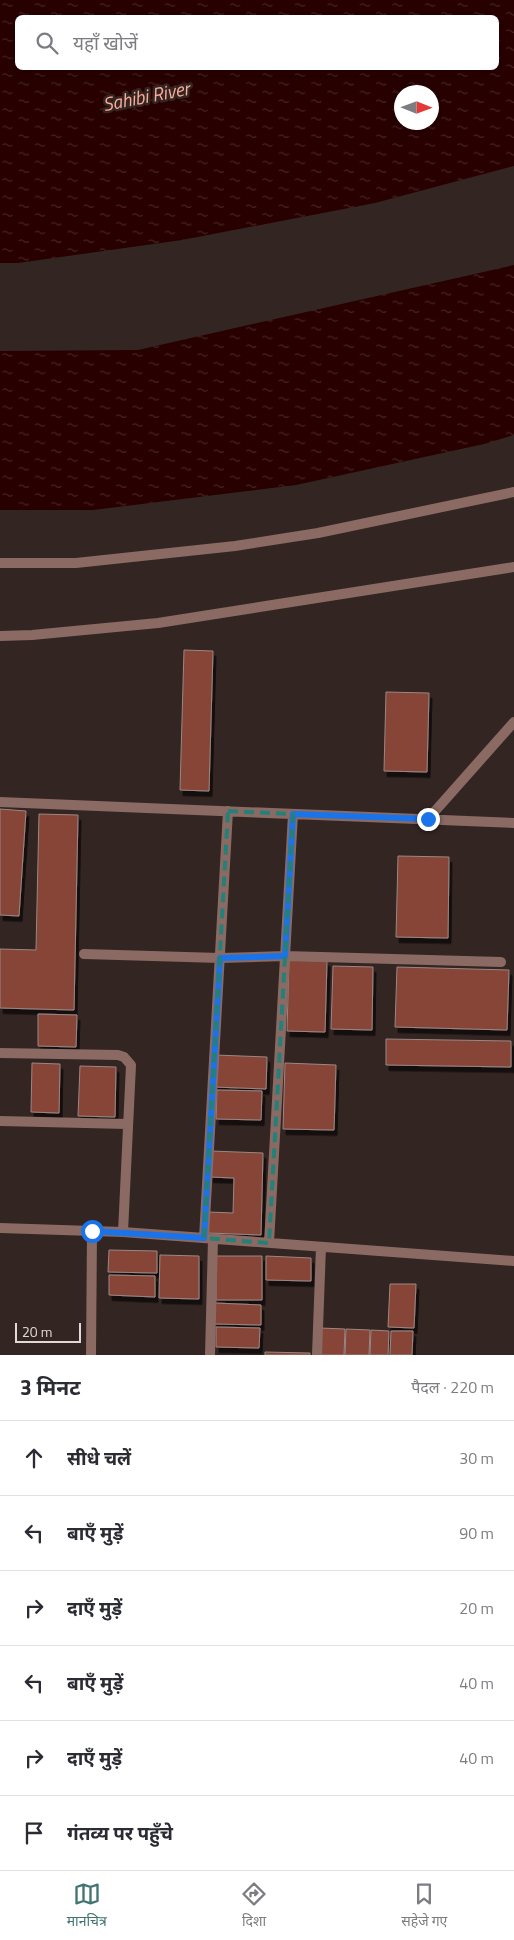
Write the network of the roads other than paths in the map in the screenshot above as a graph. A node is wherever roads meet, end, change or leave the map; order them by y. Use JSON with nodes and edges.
{"nodes":[{"id":1,"x":514,"y":492,"type":"edge"},
{"id":2,"x":0,"y":563,"type":"edge"},
{"id":3,"x":514,"y":567,"type":"edge"},
{"id":4,"x":0,"y":636,"type":"edge"},
{"id":5,"x":514,"y":722,"type":"edge"},
{"id":6,"x":0,"y":802,"type":"edge"},
{"id":7,"x":228,"y":811,"type":"junction"},
{"id":8,"x":293,"y":814,"type":"junction"},
{"id":9,"x":428,"y":819,"type":"junction"},
{"id":10,"x":514,"y":823,"type":"edge"},
{"id":11,"x":84,"y":954,"type":"dead end"},
{"id":12,"x":285,"y":956,"type":"junction"},
{"id":13,"x":220,"y":958,"type":"junction"},
{"id":14,"x":501,"y":962,"type":"dead end"},
{"id":15,"x":0,"y":1053,"type":"edge"},
{"id":16,"x":0,"y":1121,"type":"edge"},
{"id":17,"x":127,"y":1124,"type":"junction"},
{"id":18,"x":0,"y":1228,"type":"edge"},
{"id":19,"x":92,"y":1231,"type":"junction"},
{"id":20,"x":123,"y":1232,"type":"junction"},
{"id":21,"x":209,"y":1239,"type":"junction"},
{"id":22,"x":269,"y":1243,"type":"junction"},
{"id":23,"x":321,"y":1247,"type":"junction"},
{"id":24,"x":514,"y":1261,"type":"edge"},
{"id":25,"x":92,"y":1355,"type":"edge"},
{"id":26,"x":210,"y":1355,"type":"edge"},
{"id":27,"x":317,"y":1355,"type":"edge"}],
"edges":[{"from":1,"to":2,"type":"street"},
{"from":3,"to":4,"type":"street"},
{"from":5,"to":9,"type":"street"},
{"from":6,"to":7,"type":"street"},
{"from":7,"to":8,"type":"street"},
{"from":7,"to":13,"type":"street"},
{"from":8,"to":9,"type":"street"},
{"from":8,"to":12,"type":"street"},
{"from":9,"to":10,"type":"street"},
{"from":11,"to":13,"type":"street"},
{"from":12,"to":13,"type":"street"},
{"from":12,"to":14,"type":"street"},
{"from":12,"to":22,"type":"street"},
{"from":13,"to":21,"type":"street"},
{"from":15,"to":17,"type":"street"},
{"from":16,"to":17,"type":"street"},
{"from":17,"to":20,"type":"street"},
{"from":18,"to":19,"type":"street"},
{"from":19,"to":20,"type":"street"},
{"from":19,"to":25,"type":"street"},
{"from":20,"to":21,"type":"street"},
{"from":21,"to":22,"type":"street"},
{"from":21,"to":26,"type":"street"},
{"from":22,"to":23,"type":"street"},
{"from":23,"to":24,"type":"street"},
{"from":23,"to":27,"type":"street"}]}
